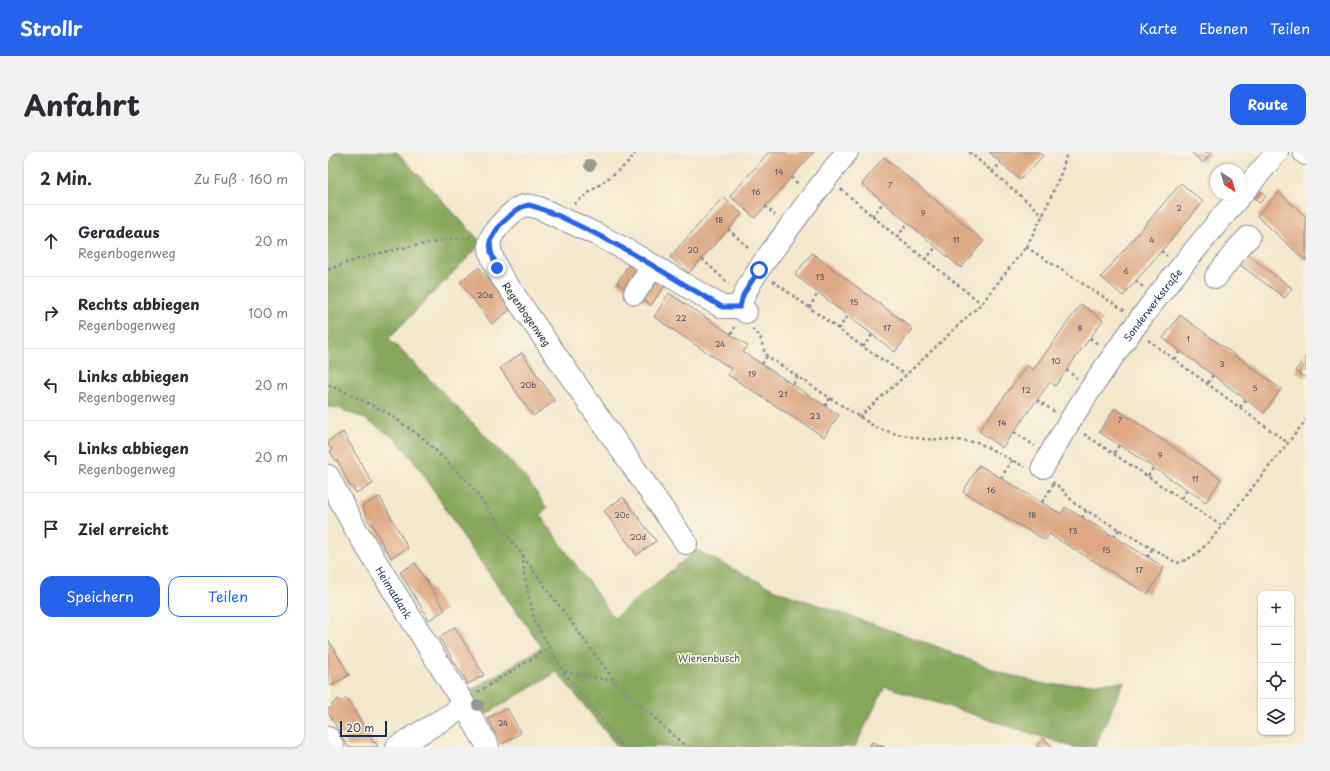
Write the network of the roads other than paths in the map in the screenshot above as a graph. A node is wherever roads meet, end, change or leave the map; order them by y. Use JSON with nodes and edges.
{"nodes":[{"id":1,"x":847,"y":152,"type":"edge"},
{"id":2,"x":1277,"y":152,"type":"edge"},
{"id":3,"x":1304,"y":152,"type":"edge"},
{"id":4,"x":1306,"y":154,"type":"edge"},
{"id":5,"x":1215,"y":224,"type":"junction"},
{"id":6,"x":653,"y":266,"type":"junction"},
{"id":7,"x":1216,"y":277,"type":"dead end"},
{"id":8,"x":635,"y":293,"type":"dead end"},
{"id":9,"x":1044,"y":471,"type":"road end"},
{"id":10,"x":328,"y":476,"type":"edge"},
{"id":11,"x":686,"y":543,"type":"dead end"},
{"id":12,"x":470,"y":700,"type":"junction"},
{"id":13,"x":328,"y":738,"type":"edge"},
{"id":14,"x":333,"y":747,"type":"edge"},
{"id":15,"x":397,"y":747,"type":"edge"},
{"id":16,"x":488,"y":747,"type":"edge"}],
"edges":[{"from":1,"to":6,"type":"street"},
{"from":2,"to":5,"type":"street","name":"Sonderwerkstraße"},
{"from":3,"to":4,"type":"street"},
{"from":5,"to":7,"type":"street"},
{"from":5,"to":9,"type":"street","name":"Sonderwerkstraße"},
{"from":6,"to":8,"type":"street"},
{"from":6,"to":11,"type":"street","name":"Regenbogenweg"},
{"from":10,"to":12,"type":"street","name":"Heimatdank"},
{"from":12,"to":15,"type":"street"},
{"from":12,"to":16,"type":"street","name":"Heimatdank"},
{"from":13,"to":14,"type":"street"}]}
